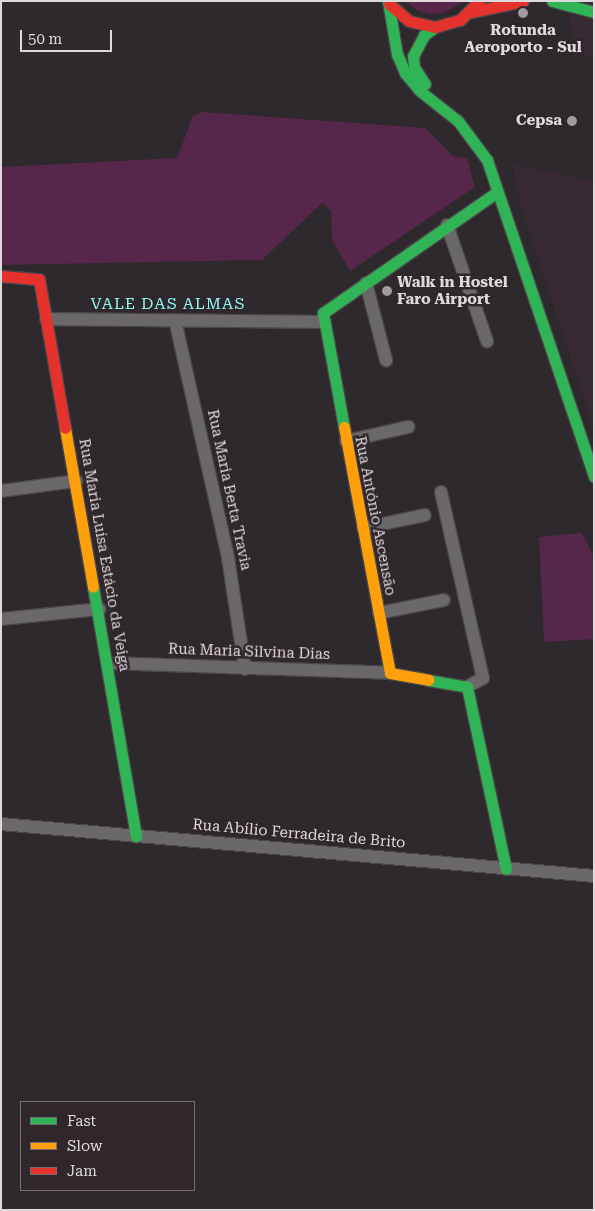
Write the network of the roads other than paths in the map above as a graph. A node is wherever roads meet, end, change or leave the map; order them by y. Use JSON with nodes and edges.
{"nodes":[{"id":1,"x":479,"y":1,"type":"edge"},
{"id":2,"x":523,"y":1,"type":"edge"},
{"id":3,"x":552,"y":1,"type":"edge"},
{"id":4,"x":388,"y":2,"type":"edge"},
{"id":5,"x":471,"y":12,"type":"junction"},
{"id":6,"x":594,"y":12,"type":"edge"},
{"id":7,"x":435,"y":28,"type":"junction"},
{"id":8,"x":441,"y":106,"type":"junction"},
{"id":9,"x":497,"y":192,"type":"junction"},
{"id":10,"x":447,"y":225,"type":"junction"},
{"id":11,"x":1,"y":276,"type":"edge"},
{"id":12,"x":366,"y":283,"type":"junction"},
{"id":13,"x":46,"y":319,"type":"junction"},
{"id":14,"x":174,"y":320,"type":"junction"},
{"id":15,"x":324,"y":322,"type":"junction"},
{"id":16,"x":487,"y":341,"type":"dead end"},
{"id":17,"x":386,"y":360,"type":"dead end"},
{"id":18,"x":408,"y":427,"type":"dead end"},
{"id":19,"x":346,"y":441,"type":"junction"},
{"id":20,"x":594,"y":476,"type":"edge"},
{"id":21,"x":76,"y":481,"type":"junction"},
{"id":22,"x":1,"y":491,"type":"edge"},
{"id":23,"x":442,"y":492,"type":"dead end"},
{"id":24,"x":425,"y":515,"type":"dead end"},
{"id":25,"x":363,"y":528,"type":"junction"},
{"id":26,"x":444,"y":600,"type":"dead end"},
{"id":27,"x":98,"y":609,"type":"junction"},
{"id":28,"x":379,"y":613,"type":"junction"},
{"id":29,"x":1,"y":619,"type":"edge"},
{"id":30,"x":108,"y":663,"type":"junction"},
{"id":31,"x":245,"y":669,"type":"junction"},
{"id":32,"x":390,"y":673,"type":"junction"},
{"id":33,"x":467,"y":687,"type":"junction"},
{"id":34,"x":1,"y":824,"type":"edge"},
{"id":35,"x":136,"y":836,"type":"junction"},
{"id":36,"x":506,"y":868,"type":"junction"},
{"id":37,"x":594,"y":876,"type":"edge"}],
"edges":[{"from":1,"to":5,"type":"street"},
{"from":2,"to":5,"type":"street"},
{"from":3,"to":6,"type":"street"},
{"from":4,"to":7,"type":"street"},
{"from":4,"to":8,"type":"street"},
{"from":5,"to":7,"type":"street"},
{"from":7,"to":8,"type":"street"},
{"from":8,"to":9,"type":"street"},
{"from":9,"to":10,"type":"street"},
{"from":9,"to":20,"type":"street"},
{"from":10,"to":12,"type":"street"},
{"from":10,"to":16,"type":"street"},
{"from":11,"to":13,"type":"street","name":"Rua Maria Luísa Estácio da Veiga"},
{"from":12,"to":15,"type":"street"},
{"from":12,"to":17,"type":"street"},
{"from":13,"to":14,"type":"street"},
{"from":13,"to":21,"type":"street","name":"Rua Maria Luísa Estácio da Veiga"},
{"from":14,"to":15,"type":"street"},
{"from":14,"to":31,"type":"street","name":"Rua Maria Berta Travia"},
{"from":15,"to":19,"type":"street","name":"Rua António Ascensão"},
{"from":18,"to":19,"type":"street"},
{"from":19,"to":25,"type":"street","name":"Rua António Ascensão"},
{"from":21,"to":22,"type":"street"},
{"from":21,"to":27,"type":"street","name":"Rua Maria Luísa Estácio da Veiga"},
{"from":23,"to":33,"type":"street"},
{"from":24,"to":25,"type":"street"},
{"from":25,"to":28,"type":"street","name":"Rua António Ascensão"},
{"from":26,"to":28,"type":"street"},
{"from":27,"to":29,"type":"street"},
{"from":27,"to":30,"type":"street","name":"Rua Maria Luísa Estácio da Veiga"},
{"from":28,"to":32,"type":"street","name":"Rua António Ascensão"},
{"from":30,"to":31,"type":"street","name":"Rua Maria Silvina Dias"},
{"from":30,"to":35,"type":"street","name":"Rua Maria Luísa Estácio da Veiga"},
{"from":31,"to":32,"type":"street","name":"Rua Maria Silvina Dias"},
{"from":32,"to":33,"type":"street"},
{"from":33,"to":36,"type":"street"},
{"from":34,"to":35,"type":"street","name":"Rua Abílio Ferradeira de Brito"},
{"from":35,"to":36,"type":"street","name":"Rua Abílio Ferradeira de Brito"},
{"from":36,"to":37,"type":"street","name":"Rua Abílio Ferradeira de Brito"}]}
